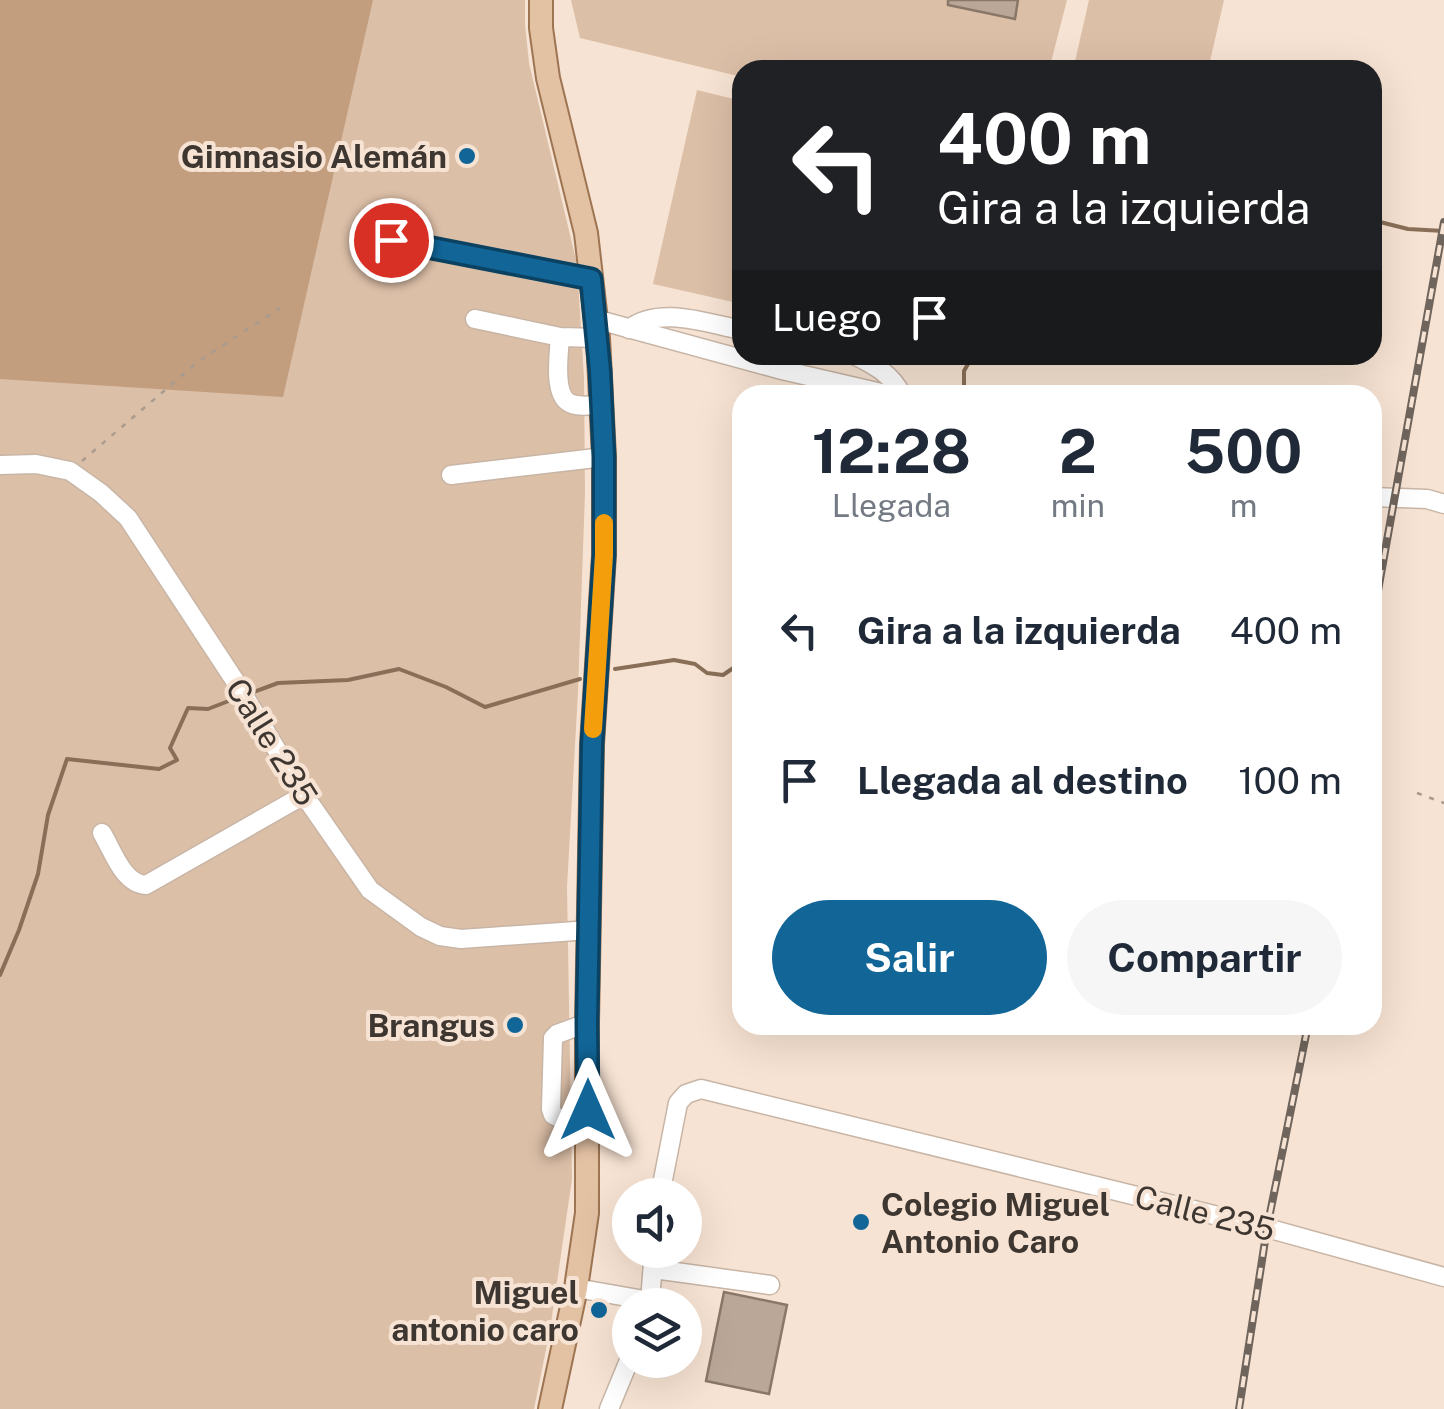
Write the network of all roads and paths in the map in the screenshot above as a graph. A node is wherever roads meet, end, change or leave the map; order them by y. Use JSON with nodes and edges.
{"nodes":[{"id":1,"x":542,"y":0,"type":"edge"},
{"id":2,"x":391,"y":240,"type":"dead end"},
{"id":3,"x":591,"y":279,"type":"junction"},
{"id":4,"x":280,"y":308,"type":"dead end"},
{"id":5,"x":475,"y":318,"type":"dead end"},
{"id":6,"x":596,"y":328,"type":"junction"},
{"id":7,"x":629,"y":328,"type":"junction"},
{"id":8,"x":732,"y":328,"type":"edge"},
{"id":9,"x":560,"y":337,"type":"junction"},
{"id":10,"x":732,"y":356,"type":"edge"},
{"id":11,"x":764,"y":365,"type":"edge"},
{"id":12,"x":875,"y":365,"type":"edge"},
{"id":13,"x":847,"y":385,"type":"edge"},
{"id":14,"x":897,"y":385,"type":"edge"},
{"id":15,"x":601,"y":404,"type":"junction"},
{"id":16,"x":604,"y":457,"type":"junction"},
{"id":17,"x":0,"y":464,"type":"edge"},
{"id":18,"x":70,"y":471,"type":"junction"},
{"id":19,"x":452,"y":475,"type":"dead end"},
{"id":20,"x":1382,"y":498,"type":"edge"},
{"id":21,"x":1444,"y":504,"type":"edge"},
{"id":22,"x":1417,"y":793,"type":"dead end"},
{"id":23,"x":304,"y":795,"type":"junction"},
{"id":24,"x":1444,"y":803,"type":"edge"},
{"id":25,"x":102,"y":832,"type":"dead end"},
{"id":26,"x":590,"y":930,"type":"junction"},
{"id":27,"x":587,"y":1023,"type":"junction"},
{"id":28,"x":587,"y":1132,"type":"junction"},
{"id":29,"x":663,"y":1178,"type":"edge"},
{"id":30,"x":691,"y":1268,"type":"edge"},
{"id":31,"x":1444,"y":1277,"type":"edge"},
{"id":32,"x":770,"y":1285,"type":"dead end"},
{"id":33,"x":576,"y":1288,"type":"junction"},
{"id":34,"x":612,"y":1295,"type":"edge"},
{"id":35,"x":622,"y":1378,"type":"edge"},
{"id":36,"x":550,"y":1409,"type":"edge"},
{"id":37,"x":609,"y":1409,"type":"edge"}],
"edges":[{"from":1,"to":3,"type":"main road"},
{"from":2,"to":3,"type":"street"},
{"from":3,"to":6,"type":"main road"},
{"from":4,"to":18,"type":"path"},
{"from":5,"to":9,"type":"street"},
{"from":6,"to":7,"type":"street"},
{"from":6,"to":9,"type":"street"},
{"from":6,"to":15,"type":"main road"},
{"from":7,"to":8,"type":"street"},
{"from":7,"to":10,"type":"street"},
{"from":9,"to":15,"type":"street"},
{"from":11,"to":13,"type":"street"},
{"from":12,"to":14,"type":"street"},
{"from":15,"to":16,"type":"main road"},
{"from":16,"to":19,"type":"street"},
{"from":16,"to":26,"type":"main road"},
{"from":17,"to":18,"type":"street","name":"Calle 235"},
{"from":18,"to":23,"type":"street","name":"Calle 235"},
{"from":20,"to":21,"type":"street"},
{"from":22,"to":24,"type":"path"},
{"from":23,"to":25,"type":"street"},
{"from":23,"to":26,"type":"street","name":"Calle 235"},
{"from":26,"to":27,"type":"main road"},
{"from":27,"to":28,"type":"main road"},
{"from":27,"to":28,"type":"street"},
{"from":28,"to":33,"type":"main road"},
{"from":29,"to":31,"type":"street","name":"Calle 235"},
{"from":30,"to":32,"type":"street"},
{"from":33,"to":34,"type":"street"},
{"from":33,"to":36,"type":"main road"},
{"from":35,"to":37,"type":"street"}]}
